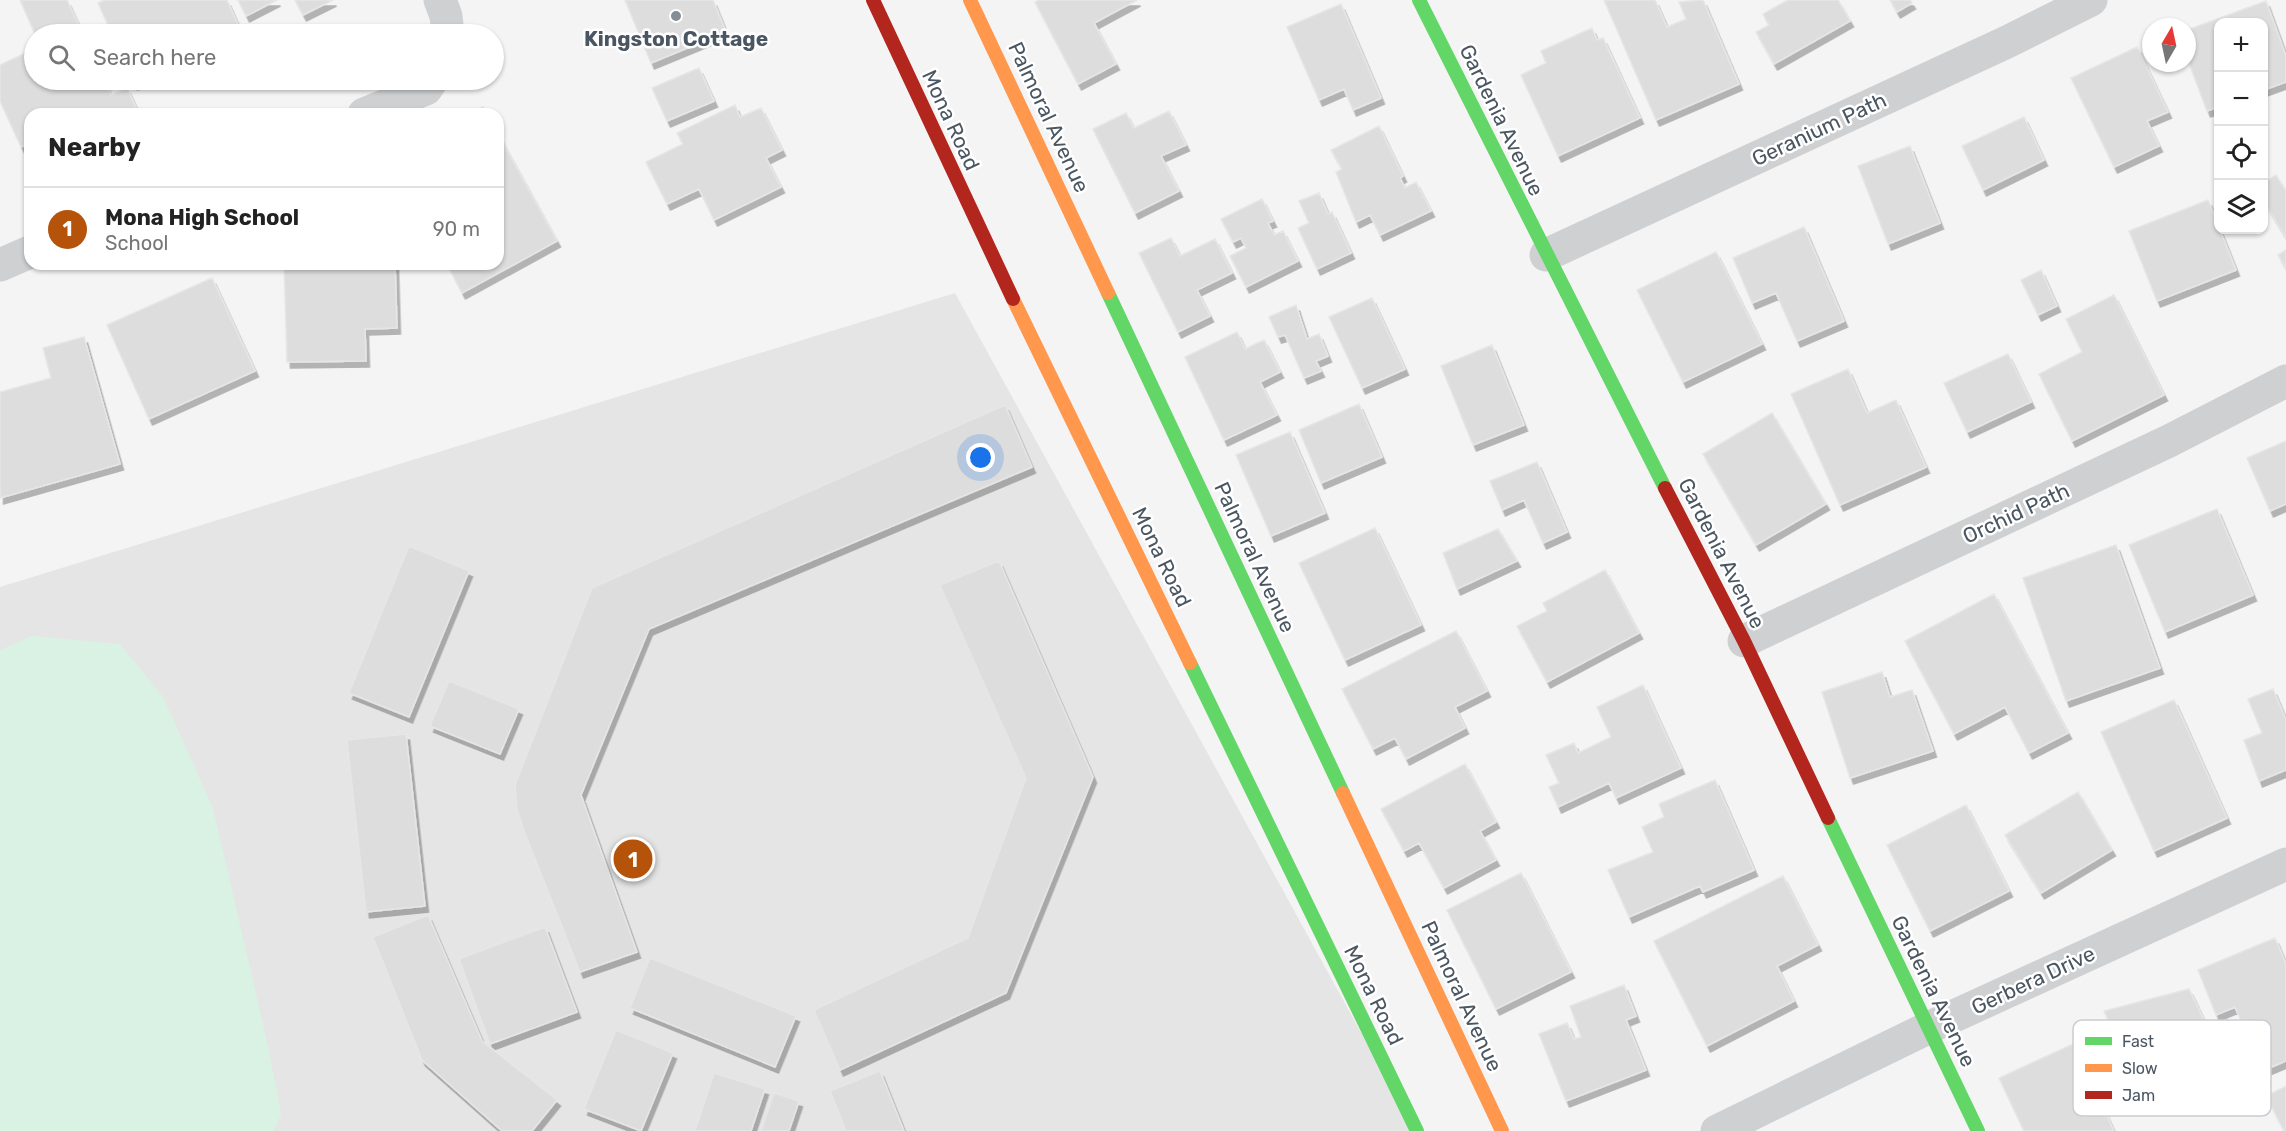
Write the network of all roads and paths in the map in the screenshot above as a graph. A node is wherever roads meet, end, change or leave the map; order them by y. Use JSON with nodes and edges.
{"nodes":[{"id":1,"x":440,"y":0,"type":"edge"},
{"id":2,"x":873,"y":0,"type":"edge"},
{"id":3,"x":970,"y":0,"type":"edge"},
{"id":4,"x":1419,"y":0,"type":"edge"},
{"id":5,"x":2091,"y":0,"type":"edge"},
{"id":6,"x":447,"y":24,"type":"edge"},
{"id":7,"x":424,"y":90,"type":"edge"},
{"id":8,"x":379,"y":108,"type":"edge"},
{"id":9,"x":24,"y":255,"type":"edge"},
{"id":10,"x":1546,"y":255,"type":"junction"},
{"id":11,"x":0,"y":265,"type":"edge"},
{"id":12,"x":2286,"y":381,"type":"edge"},
{"id":13,"x":1744,"y":641,"type":"junction"},
{"id":14,"x":2286,"y":864,"type":"edge"},
{"id":15,"x":1928,"y":1028,"type":"junction"},
{"id":16,"x":1417,"y":1131,"type":"edge"},
{"id":17,"x":1502,"y":1131,"type":"edge"},
{"id":18,"x":1717,"y":1131,"type":"edge"},
{"id":19,"x":1978,"y":1131,"type":"edge"}],
"edges":[{"from":1,"to":6,"type":"street"},
{"from":2,"to":16,"type":"street","name":"Mona Road"},
{"from":3,"to":17,"type":"street","name":"Palmoral Avenue"},
{"from":4,"to":10,"type":"street","name":"Gardenia Avenue"},
{"from":5,"to":10,"type":"street","name":"Geranium Path"},
{"from":7,"to":8,"type":"street"},
{"from":9,"to":11,"type":"street"},
{"from":10,"to":13,"type":"street","name":"Gardenia Avenue"},
{"from":12,"to":13,"type":"street","name":"Orchid Path"},
{"from":13,"to":15,"type":"street","name":"Gardenia Avenue"},
{"from":14,"to":15,"type":"street","name":"Gerbera Drive"},
{"from":15,"to":18,"type":"street","name":"Gerbera Drive"},
{"from":15,"to":19,"type":"street","name":"Gardenia Avenue"}]}
